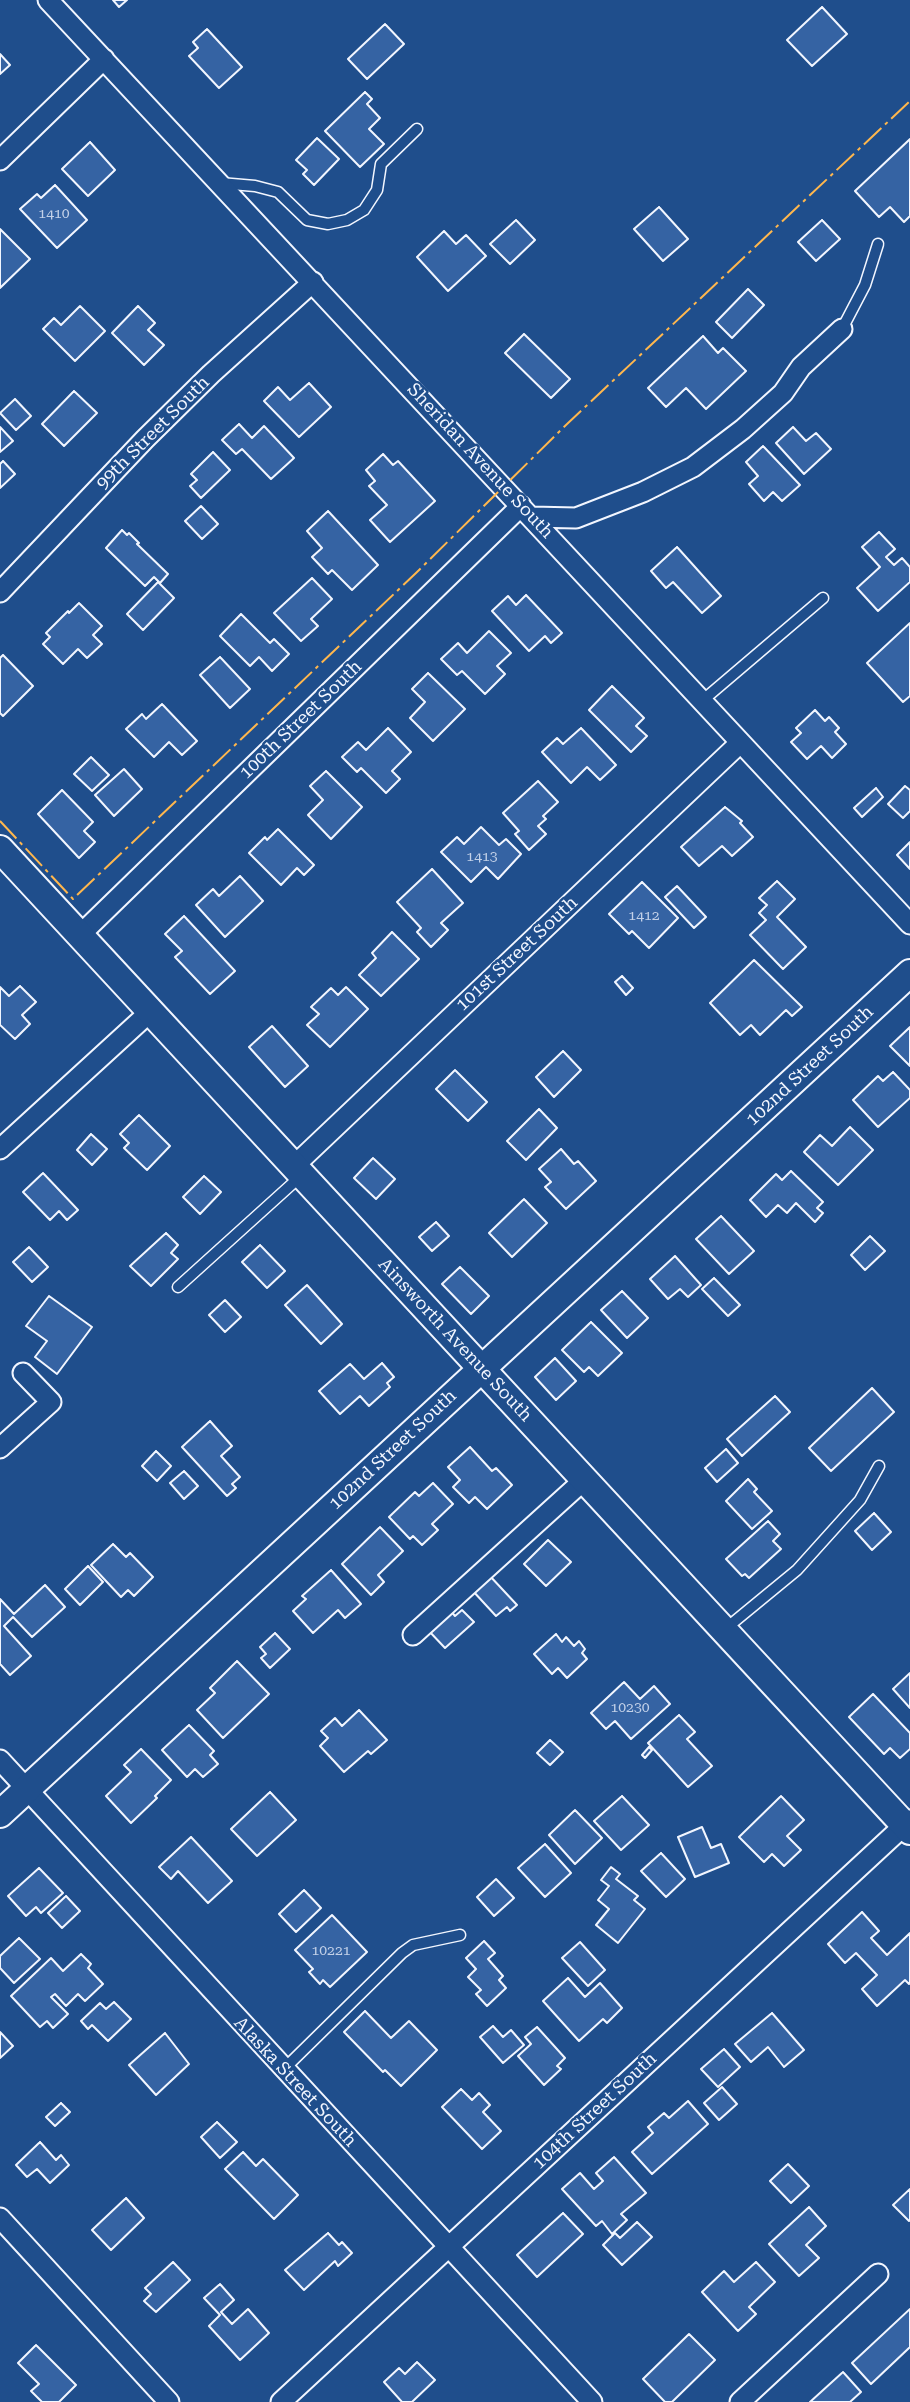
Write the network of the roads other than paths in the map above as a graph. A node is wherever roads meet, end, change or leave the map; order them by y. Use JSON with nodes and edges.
{"nodes":[{"id":1,"x":48,"y":0,"type":"edge"},
{"id":2,"x":104,"y":59,"type":"junction"},
{"id":3,"x":417,"y":129,"type":"dead end"},
{"id":4,"x":0,"y":160,"type":"edge"},
{"id":5,"x":219,"y":183,"type":"junction"},
{"id":6,"x":878,"y":244,"type":"dead end"},
{"id":7,"x":313,"y":282,"type":"junction"},
{"id":8,"x":842,"y":329,"type":"joint"},
{"id":9,"x":526,"y":511,"type":"junction"},
{"id":10,"x":0,"y":592,"type":"edge"},
{"id":11,"x":823,"y":598,"type":"dead end"},
{"id":12,"x":702,"y":701,"type":"junction"},
{"id":13,"x":740,"y":743,"type":"junction"},
{"id":14,"x":0,"y":849,"type":"edge"},
{"id":15,"x":910,"y":924,"type":"edge"},
{"id":16,"x":80,"y":934,"type":"junction"},
{"id":17,"x":910,"y":973,"type":"edge"},
{"id":18,"x":151,"y":1011,"type":"junction"},
{"id":19,"x":0,"y":1149,"type":"edge"},
{"id":20,"x":298,"y":1171,"type":"junction"},
{"id":21,"x":178,"y":1287,"type":"dead end"},
{"id":22,"x":481,"y":1369,"type":"junction"},
{"id":23,"x":23,"y":1373,"type":"dead end"},
{"id":24,"x":0,"y":1448,"type":"edge"},
{"id":25,"x":879,"y":1466,"type":"dead end"},
{"id":26,"x":584,"y":1480,"type":"junction"},
{"id":27,"x":723,"y":1630,"type":"junction"},
{"id":28,"x":413,"y":1635,"type":"dead end"},
{"id":29,"x":0,"y":1760,"type":"edge"},
{"id":30,"x":26,"y":1790,"type":"junction"},
{"id":31,"x":0,"y":1814,"type":"edge"},
{"id":32,"x":908,"y":1825,"type":"edge"},
{"id":33,"x":460,"y":1935,"type":"dead end"},
{"id":34,"x":284,"y":2069,"type":"junction"},
{"id":35,"x":0,"y":2218,"type":"edge"},
{"id":36,"x":449,"y":2248,"type":"junction"},
{"id":37,"x":878,"y":2274,"type":"dead end"},
{"id":38,"x":169,"y":2402,"type":"edge"},
{"id":39,"x":281,"y":2402,"type":"edge"},
{"id":40,"x":592,"y":2402,"type":"edge"},
{"id":41,"x":740,"y":2402,"type":"edge"}],
"edges":[{"from":1,"to":2,"type":"street","name":"Sheridan Avenue South"},
{"from":2,"to":4,"type":"street"},
{"from":2,"to":5,"type":"street","name":"Sheridan Avenue South"},
{"from":3,"to":5,"type":"lane"},
{"from":5,"to":7,"type":"street","name":"Sheridan Avenue South"},
{"from":6,"to":8,"type":"lane"},
{"from":7,"to":9,"type":"street","name":"Sheridan Avenue South"},
{"from":7,"to":10,"type":"street","name":"99th Street South"},
{"from":8,"to":9,"type":"street"},
{"from":9,"to":12,"type":"street","name":"Sheridan Avenue South"},
{"from":9,"to":16,"type":"street","name":"100th Street South"},
{"from":11,"to":12,"type":"lane"},
{"from":12,"to":13,"type":"street","name":"Sheridan Avenue South"},
{"from":13,"to":15,"type":"street","name":"Sheridan Avenue South"},
{"from":13,"to":20,"type":"street","name":"101st Street South"},
{"from":14,"to":16,"type":"street","name":"Ainsworth Avenue South"},
{"from":16,"to":18,"type":"street","name":"Ainsworth Avenue South"},
{"from":17,"to":22,"type":"street","name":"102nd Street South"},
{"from":18,"to":19,"type":"street"},
{"from":18,"to":20,"type":"street","name":"Ainsworth Avenue South"},
{"from":20,"to":21,"type":"lane"},
{"from":20,"to":22,"type":"street","name":"Ainsworth Avenue South"},
{"from":22,"to":26,"type":"street","name":"Ainsworth Avenue South"},
{"from":22,"to":30,"type":"street","name":"102nd Street South"},
{"from":23,"to":24,"type":"street"},
{"from":25,"to":27,"type":"lane"},
{"from":26,"to":27,"type":"street","name":"Ainsworth Avenue South"},
{"from":26,"to":28,"type":"street"},
{"from":27,"to":32,"type":"street","name":"Ainsworth Avenue South"},
{"from":29,"to":30,"type":"street","name":"Alaska Street South"},
{"from":30,"to":31,"type":"street","name":"102nd Street South"},
{"from":30,"to":34,"type":"street","name":"Alaska Street South"},
{"from":32,"to":36,"type":"street","name":"104th Street South"},
{"from":33,"to":34,"type":"lane"},
{"from":34,"to":36,"type":"street","name":"Alaska Street South"},
{"from":35,"to":38,"type":"street"},
{"from":36,"to":39,"type":"street","name":"104th Street South"},
{"from":36,"to":40,"type":"street","name":"Alaska Street South"},
{"from":37,"to":41,"type":"street"}]}
